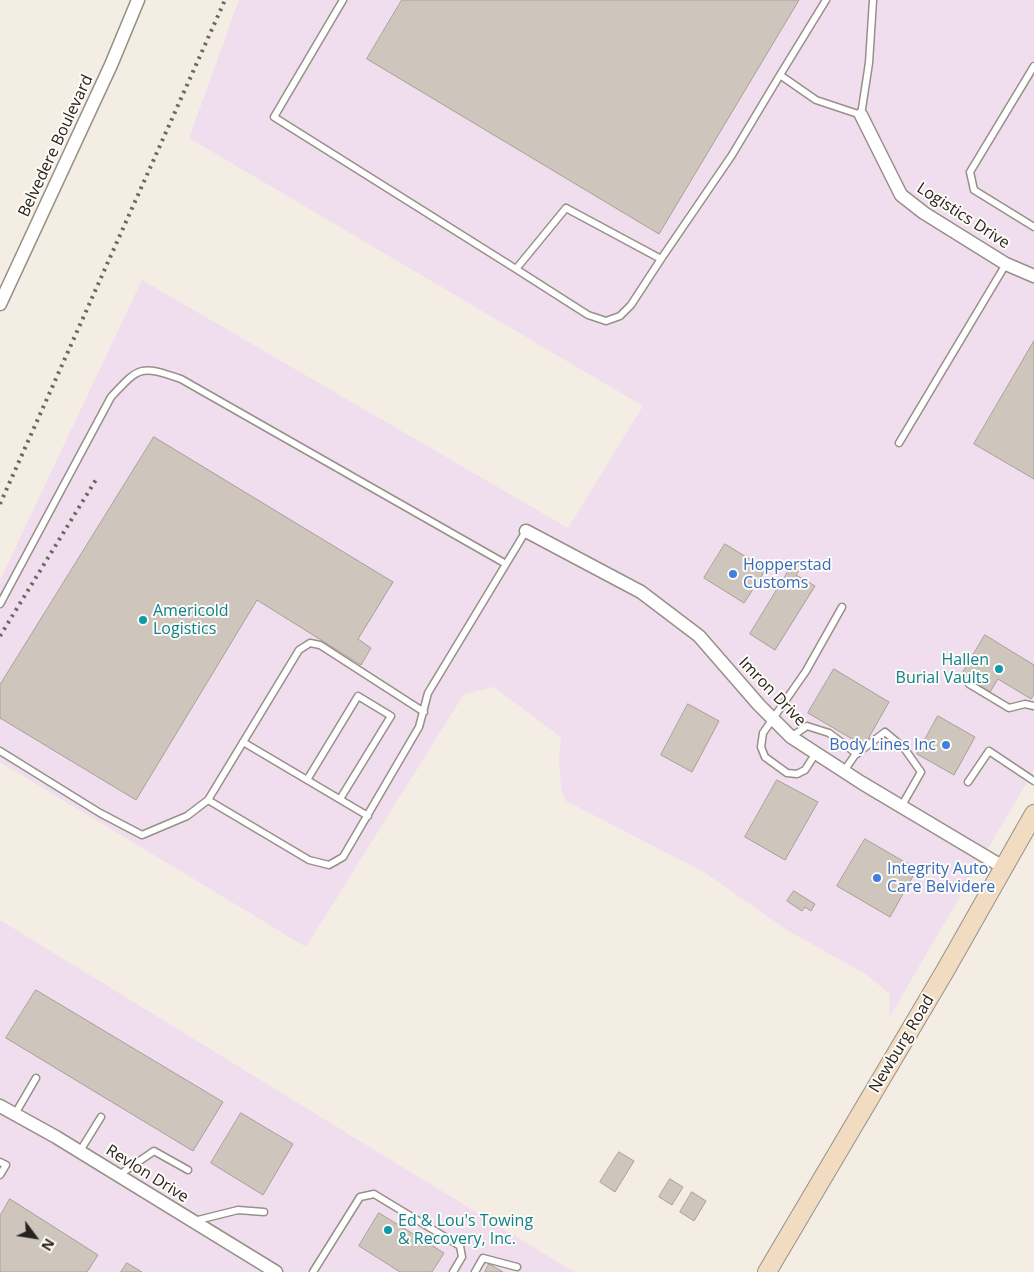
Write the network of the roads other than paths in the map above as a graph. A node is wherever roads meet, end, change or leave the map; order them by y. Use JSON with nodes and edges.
{"nodes":[{"id":1,"x":138,"y":0,"type":"edge"},
{"id":2,"x":342,"y":0,"type":"edge"},
{"id":3,"x":826,"y":0,"type":"edge"},
{"id":4,"x":873,"y":0,"type":"edge"},
{"id":5,"x":1034,"y":66,"type":"edge"},
{"id":6,"x":780,"y":75,"type":"junction"},
{"id":7,"x":861,"y":115,"type":"junction"},
{"id":8,"x":1034,"y":227,"type":"edge"},
{"id":9,"x":661,"y":259,"type":"junction"},
{"id":10,"x":1006,"y":264,"type":"junction"},
{"id":11,"x":516,"y":269,"type":"junction"},
{"id":12,"x":1034,"y":276,"type":"edge"},
{"id":13,"x":0,"y":304,"type":"edge"},
{"id":14,"x":899,"y":443,"type":"dead end"},
{"id":15,"x":526,"y":531,"type":"joint"},
{"id":16,"x":506,"y":564,"type":"junction"},
{"id":17,"x":0,"y":604,"type":"edge"},
{"id":18,"x":842,"y":607,"type":"dead end"},
{"id":19,"x":969,"y":684,"type":"dead end"},
{"id":20,"x":1034,"y":706,"type":"edge"},
{"id":21,"x":424,"y":712,"type":"junction"},
{"id":22,"x":772,"y":718,"type":"junction"},
{"id":23,"x":791,"y":737,"type":"junction"},
{"id":24,"x":244,"y":742,"type":"junction"},
{"id":25,"x":0,"y":752,"type":"edge"},
{"id":26,"x":816,"y":754,"type":"junction"},
{"id":27,"x":857,"y":754,"type":"junction"},
{"id":28,"x":844,"y":771,"type":"junction"},
{"id":29,"x":307,"y":780,"type":"junction"},
{"id":30,"x":1034,"y":781,"type":"edge"},
{"id":31,"x":968,"y":782,"type":"dead end"},
{"id":32,"x":340,"y":799,"type":"junction"},
{"id":33,"x":208,"y":800,"type":"junction"},
{"id":34,"x":901,"y":807,"type":"junction"},
{"id":35,"x":1034,"y":814,"type":"edge"},
{"id":36,"x":368,"y":816,"type":"junction"},
{"id":37,"x":1003,"y":867,"type":"junction"},
{"id":38,"x":36,"y":1078,"type":"dead end"},
{"id":39,"x":1,"y":1108,"type":"edge"},
{"id":40,"x":15,"y":1114,"type":"junction"},
{"id":41,"x":101,"y":1116,"type":"dead end"},
{"id":42,"x":80,"y":1151,"type":"junction"},
{"id":43,"x":0,"y":1162,"type":"edge"},
{"id":44,"x":188,"y":1170,"type":"dead end"},
{"id":45,"x":0,"y":1174,"type":"edge"},
{"id":46,"x":118,"y":1175,"type":"junction"},
{"id":47,"x":264,"y":1212,"type":"dead end"},
{"id":48,"x":193,"y":1221,"type":"junction"},
{"id":49,"x":517,"y":1267,"type":"dead end"},
{"id":50,"x":276,"y":1272,"type":"edge"},
{"id":51,"x":313,"y":1272,"type":"edge"},
{"id":52,"x":453,"y":1272,"type":"edge"},
{"id":53,"x":475,"y":1272,"type":"edge"},
{"id":54,"x":767,"y":1272,"type":"edge"}],
"edges":[{"from":1,"to":13,"type":"street","name":"Belvedere Boulevard"},
{"from":2,"to":11,"type":"lane"},
{"from":3,"to":6,"type":"lane"},
{"from":4,"to":7,"type":"lane"},
{"from":5,"to":8,"type":"lane"},
{"from":6,"to":7,"type":"lane"},
{"from":6,"to":9,"type":"lane"},
{"from":7,"to":10,"type":"street","name":"Logistics Drive"},
{"from":9,"to":11,"type":"lane"},
{"from":9,"to":11,"type":"lane"},
{"from":10,"to":12,"type":"street","name":"Logistics Drive"},
{"from":10,"to":14,"type":"lane"},
{"from":15,"to":16,"type":"lane"},
{"from":15,"to":22,"type":"street","name":"Imron Drive"},
{"from":16,"to":17,"type":"lane"},
{"from":16,"to":21,"type":"lane"},
{"from":18,"to":22,"type":"lane"},
{"from":19,"to":20,"type":"lane"},
{"from":21,"to":24,"type":"lane"},
{"from":21,"to":36,"type":"lane"},
{"from":22,"to":23,"type":"street","name":"Imron Drive"},
{"from":22,"to":26,"type":"lane"},
{"from":23,"to":26,"type":"street","name":"Imron Drive"},
{"from":23,"to":27,"type":"lane"},
{"from":24,"to":29,"type":"lane"},
{"from":24,"to":33,"type":"lane"},
{"from":25,"to":33,"type":"lane"},
{"from":26,"to":28,"type":"street","name":"Imron Drive"},
{"from":27,"to":28,"type":"lane"},
{"from":27,"to":34,"type":"lane"},
{"from":28,"to":34,"type":"street","name":"Imron Drive"},
{"from":29,"to":32,"type":"lane"},
{"from":29,"to":32,"type":"lane"},
{"from":30,"to":31,"type":"lane"},
{"from":32,"to":36,"type":"lane"},
{"from":33,"to":36,"type":"lane"},
{"from":34,"to":37,"type":"street","name":"Imron Drive"},
{"from":35,"to":37,"type":"main road","name":"Newburg Road"},
{"from":37,"to":54,"type":"main road","name":"Newburg Road"},
{"from":38,"to":40,"type":"lane"},
{"from":39,"to":40,"type":"street","name":"Revlon Drive"},
{"from":40,"to":42,"type":"street","name":"Revlon Drive"},
{"from":41,"to":42,"type":"lane"},
{"from":42,"to":46,"type":"street","name":"Revlon Drive"},
{"from":43,"to":45,"type":"lane"},
{"from":44,"to":46,"type":"lane"},
{"from":46,"to":48,"type":"street","name":"Revlon Drive"},
{"from":47,"to":48,"type":"lane"},
{"from":48,"to":50,"type":"street","name":"Revlon Drive"},
{"from":49,"to":53,"type":"lane"},
{"from":51,"to":52,"type":"lane"}]}
